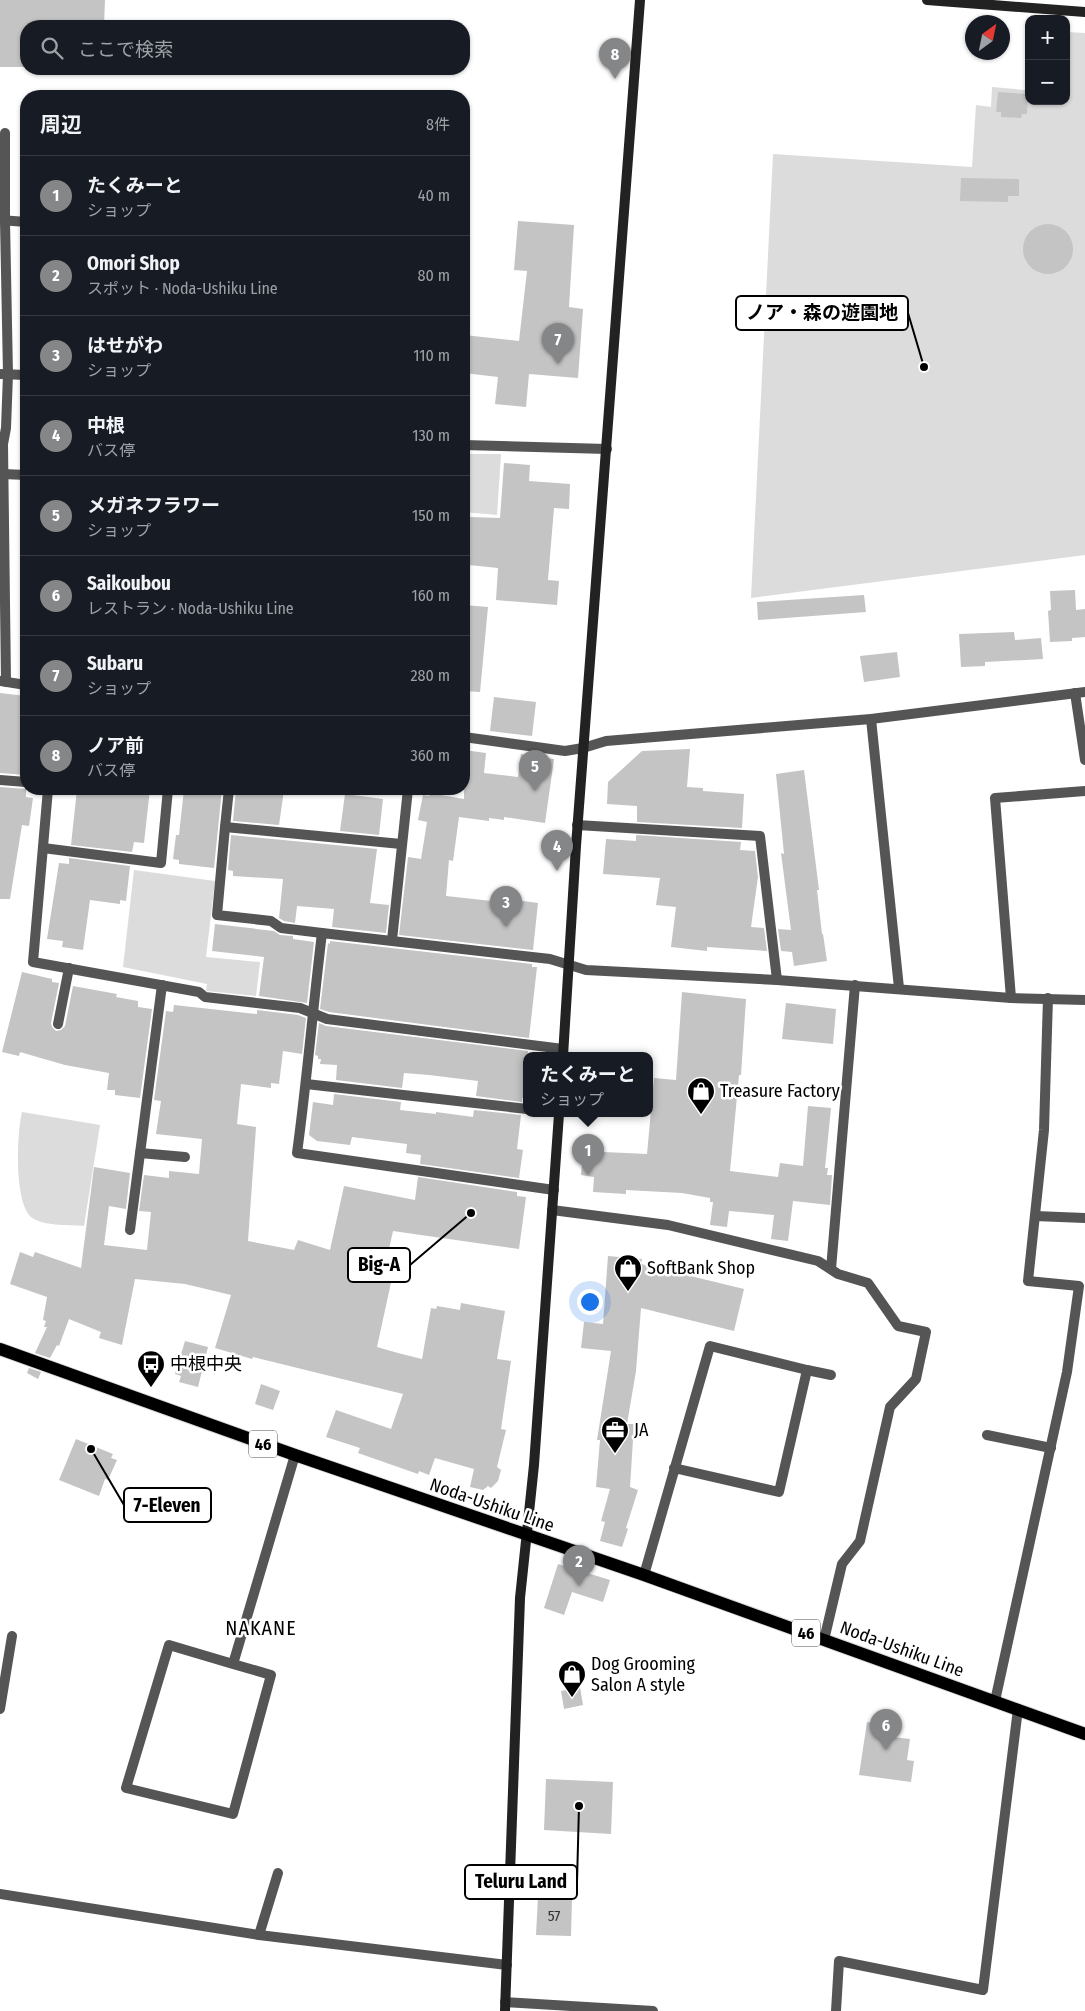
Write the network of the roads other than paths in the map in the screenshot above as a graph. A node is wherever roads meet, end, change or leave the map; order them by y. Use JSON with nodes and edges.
{"nodes":[{"id":1,"x":640,"y":0,"type":"edge"},
{"id":2,"x":927,"y":0,"type":"edge"},
{"id":3,"x":1085,"y":12,"type":"edge"},
{"id":4,"x":5,"y":133,"type":"dead end"},
{"id":5,"x":3,"y":221,"type":"edge"},
{"id":6,"x":20,"y":222,"type":"edge"},
{"id":7,"x":4,"y":374,"type":"edge"},
{"id":8,"x":20,"y":374,"type":"edge"},
{"id":9,"x":470,"y":444,"type":"edge"},
{"id":10,"x":607,"y":449,"type":"junction"},
{"id":11,"x":3,"y":474,"type":"junction"},
{"id":12,"x":20,"y":475,"type":"edge"},
{"id":13,"x":2,"y":520,"type":"edge"},
{"id":14,"x":3,"y":682,"type":"edge"},
{"id":15,"x":20,"y":683,"type":"edge"},
{"id":16,"x":1080,"y":693,"type":"edge"},
{"id":17,"x":871,"y":719,"type":"junction"},
{"id":18,"x":470,"y":738,"type":"edge"},
{"id":19,"x":583,"y":748,"type":"junction"},
{"id":20,"x":1085,"y":760,"type":"edge"},
{"id":21,"x":0,"y":780,"type":"edge"},
{"id":22,"x":20,"y":782,"type":"edge"},
{"id":23,"x":1085,"y":790,"type":"edge"},
{"id":24,"x":47,"y":795,"type":"edge"},
{"id":25,"x":167,"y":795,"type":"edge"},
{"id":26,"x":228,"y":795,"type":"edge"},
{"id":27,"x":407,"y":795,"type":"edge"},
{"id":28,"x":577,"y":825,"type":"junction"},
{"id":29,"x":225,"y":827,"type":"junction"},
{"id":30,"x":401,"y":844,"type":"junction"},
{"id":31,"x":43,"y":848,"type":"junction"},
{"id":32,"x":322,"y":934,"type":"junction"},
{"id":33,"x":392,"y":940,"type":"junction"},
{"id":34,"x":568,"y":964,"type":"junction"},
{"id":35,"x":69,"y":968,"type":"junction"},
{"id":36,"x":777,"y":980,"type":"junction"},
{"id":37,"x":162,"y":985,"type":"junction"},
{"id":38,"x":855,"y":985,"type":"junction"},
{"id":39,"x":899,"y":988,"type":"junction"},
{"id":40,"x":1011,"y":998,"type":"junction"},
{"id":41,"x":1048,"y":998,"type":"junction"},
{"id":42,"x":1085,"y":1000,"type":"edge"},
{"id":43,"x":312,"y":1013,"type":"junction"},
{"id":44,"x":58,"y":1024,"type":"dead end"},
{"id":45,"x":556,"y":1052,"type":"edge"},
{"id":46,"x":563,"y":1052,"type":"edge"},
{"id":47,"x":306,"y":1084,"type":"junction"},
{"id":48,"x":523,"y":1109,"type":"edge"},
{"id":49,"x":559,"y":1117,"type":"edge"},
{"id":50,"x":140,"y":1153,"type":"junction"},
{"id":51,"x":185,"y":1157,"type":"dead end"},
{"id":52,"x":554,"y":1190,"type":"junction"},
{"id":53,"x":552,"y":1210,"type":"junction"},
{"id":54,"x":1035,"y":1216,"type":"junction"},
{"id":55,"x":1085,"y":1218,"type":"edge"},
{"id":56,"x":130,"y":1230,"type":"dead end"},
{"id":57,"x":831,"y":1269,"type":"junction"},
{"id":58,"x":0,"y":1349,"type":"edge"},
{"id":59,"x":807,"y":1370,"type":"junction"},
{"id":60,"x":831,"y":1375,"type":"dead end"},
{"id":61,"x":987,"y":1435,"type":"dead end"},
{"id":62,"x":1051,"y":1448,"type":"junction"},
{"id":63,"x":295,"y":1456,"type":"junction"},
{"id":64,"x":674,"y":1468,"type":"junction"},
{"id":65,"x":526,"y":1536,"type":"junction"},
{"id":66,"x":644,"y":1575,"type":"junction"},
{"id":67,"x":12,"y":1636,"type":"dead end"},
{"id":68,"x":824,"y":1640,"type":"junction"},
{"id":69,"x":233,"y":1664,"type":"junction"},
{"id":70,"x":995,"y":1701,"type":"junction"},
{"id":71,"x":0,"y":1703,"type":"edge"},
{"id":72,"x":1018,"y":1709,"type":"junction"},
{"id":73,"x":1085,"y":1734,"type":"edge"},
{"id":74,"x":278,"y":1873,"type":"dead end"},
{"id":75,"x":0,"y":1894,"type":"edge"},
{"id":76,"x":260,"y":1935,"type":"junction"},
{"id":77,"x":507,"y":1965,"type":"junction"},
{"id":78,"x":505,"y":2006,"type":"edge"},
{"id":79,"x":653,"y":2011,"type":"edge"},
{"id":80,"x":836,"y":2011,"type":"edge"}],
"edges":[{"from":1,"to":10,"type":"street"},
{"from":2,"to":3,"type":"street"},
{"from":4,"to":5,"type":"street"},
{"from":5,"to":6,"type":"street"},
{"from":5,"to":7,"type":"street"},
{"from":7,"to":8,"type":"street"},
{"from":7,"to":11,"type":"street"},
{"from":9,"to":10,"type":"street"},
{"from":10,"to":19,"type":"street"},
{"from":11,"to":12,"type":"street"},
{"from":11,"to":13,"type":"street"},
{"from":13,"to":14,"type":"street"},
{"from":14,"to":15,"type":"street"},
{"from":16,"to":17,"type":"street"},
{"from":16,"to":20,"type":"street"},
{"from":17,"to":19,"type":"street"},
{"from":17,"to":39,"type":"street"},
{"from":18,"to":19,"type":"street"},
{"from":19,"to":28,"type":"street"},
{"from":21,"to":22,"type":"street"},
{"from":23,"to":40,"type":"street"},
{"from":24,"to":31,"type":"street"},
{"from":25,"to":31,"type":"street"},
{"from":26,"to":29,"type":"street"},
{"from":27,"to":30,"type":"street"},
{"from":28,"to":34,"type":"street"},
{"from":28,"to":36,"type":"street"},
{"from":29,"to":30,"type":"street"},
{"from":29,"to":32,"type":"street"},
{"from":30,"to":33,"type":"street"},
{"from":31,"to":35,"type":"street"},
{"from":32,"to":33,"type":"street"},
{"from":32,"to":43,"type":"street"},
{"from":33,"to":34,"type":"street"},
{"from":34,"to":36,"type":"street"},
{"from":34,"to":46,"type":"street"},
{"from":35,"to":37,"type":"street"},
{"from":35,"to":44,"type":"street"},
{"from":36,"to":38,"type":"street"},
{"from":37,"to":43,"type":"street"},
{"from":37,"to":50,"type":"street"},
{"from":38,"to":39,"type":"street"},
{"from":38,"to":57,"type":"street"},
{"from":39,"to":40,"type":"street"},
{"from":40,"to":41,"type":"street"},
{"from":41,"to":42,"type":"street"},
{"from":41,"to":54,"type":"street"},
{"from":43,"to":45,"type":"street"},
{"from":43,"to":47,"type":"street"},
{"from":47,"to":48,"type":"street"},
{"from":47,"to":52,"type":"street"},
{"from":49,"to":52,"type":"street"},
{"from":50,"to":51,"type":"street"},
{"from":50,"to":56,"type":"street"},
{"from":52,"to":53,"type":"street"},
{"from":53,"to":57,"type":"street"},
{"from":53,"to":65,"type":"street"},
{"from":54,"to":55,"type":"street"},
{"from":54,"to":62,"type":"street"},
{"from":57,"to":68,"type":"street"},
{"from":58,"to":63,"type":"main road","name":"Noda-Ushiku Line","number":"46"},
{"from":59,"to":60,"type":"street"},
{"from":59,"to":64,"type":"street"},
{"from":59,"to":64,"type":"street"},
{"from":61,"to":62,"type":"street"},
{"from":62,"to":70,"type":"street"},
{"from":63,"to":65,"type":"main road","name":"Noda-Ushiku Line","number":"46"},
{"from":63,"to":69,"type":"street"},
{"from":64,"to":66,"type":"street"},
{"from":65,"to":66,"type":"main road","name":"Noda-Ushiku Line","number":"46"},
{"from":65,"to":77,"type":"street"},
{"from":66,"to":68,"type":"main road","name":"Noda-Ushiku Line","number":"46"},
{"from":67,"to":71,"type":"street"},
{"from":68,"to":70,"type":"main road","name":"Noda-Ushiku Line","number":"46"},
{"from":69,"to":69,"type":"street"},
{"from":70,"to":72,"type":"main road","name":"Noda-Ushiku Line","number":"46"},
{"from":72,"to":73,"type":"main road","name":"Noda-Ushiku Line","number":"46"},
{"from":72,"to":80,"type":"street"},
{"from":74,"to":76,"type":"street"},
{"from":75,"to":76,"type":"street"},
{"from":76,"to":77,"type":"street"},
{"from":77,"to":78,"type":"street"},
{"from":78,"to":79,"type":"street"}]}
